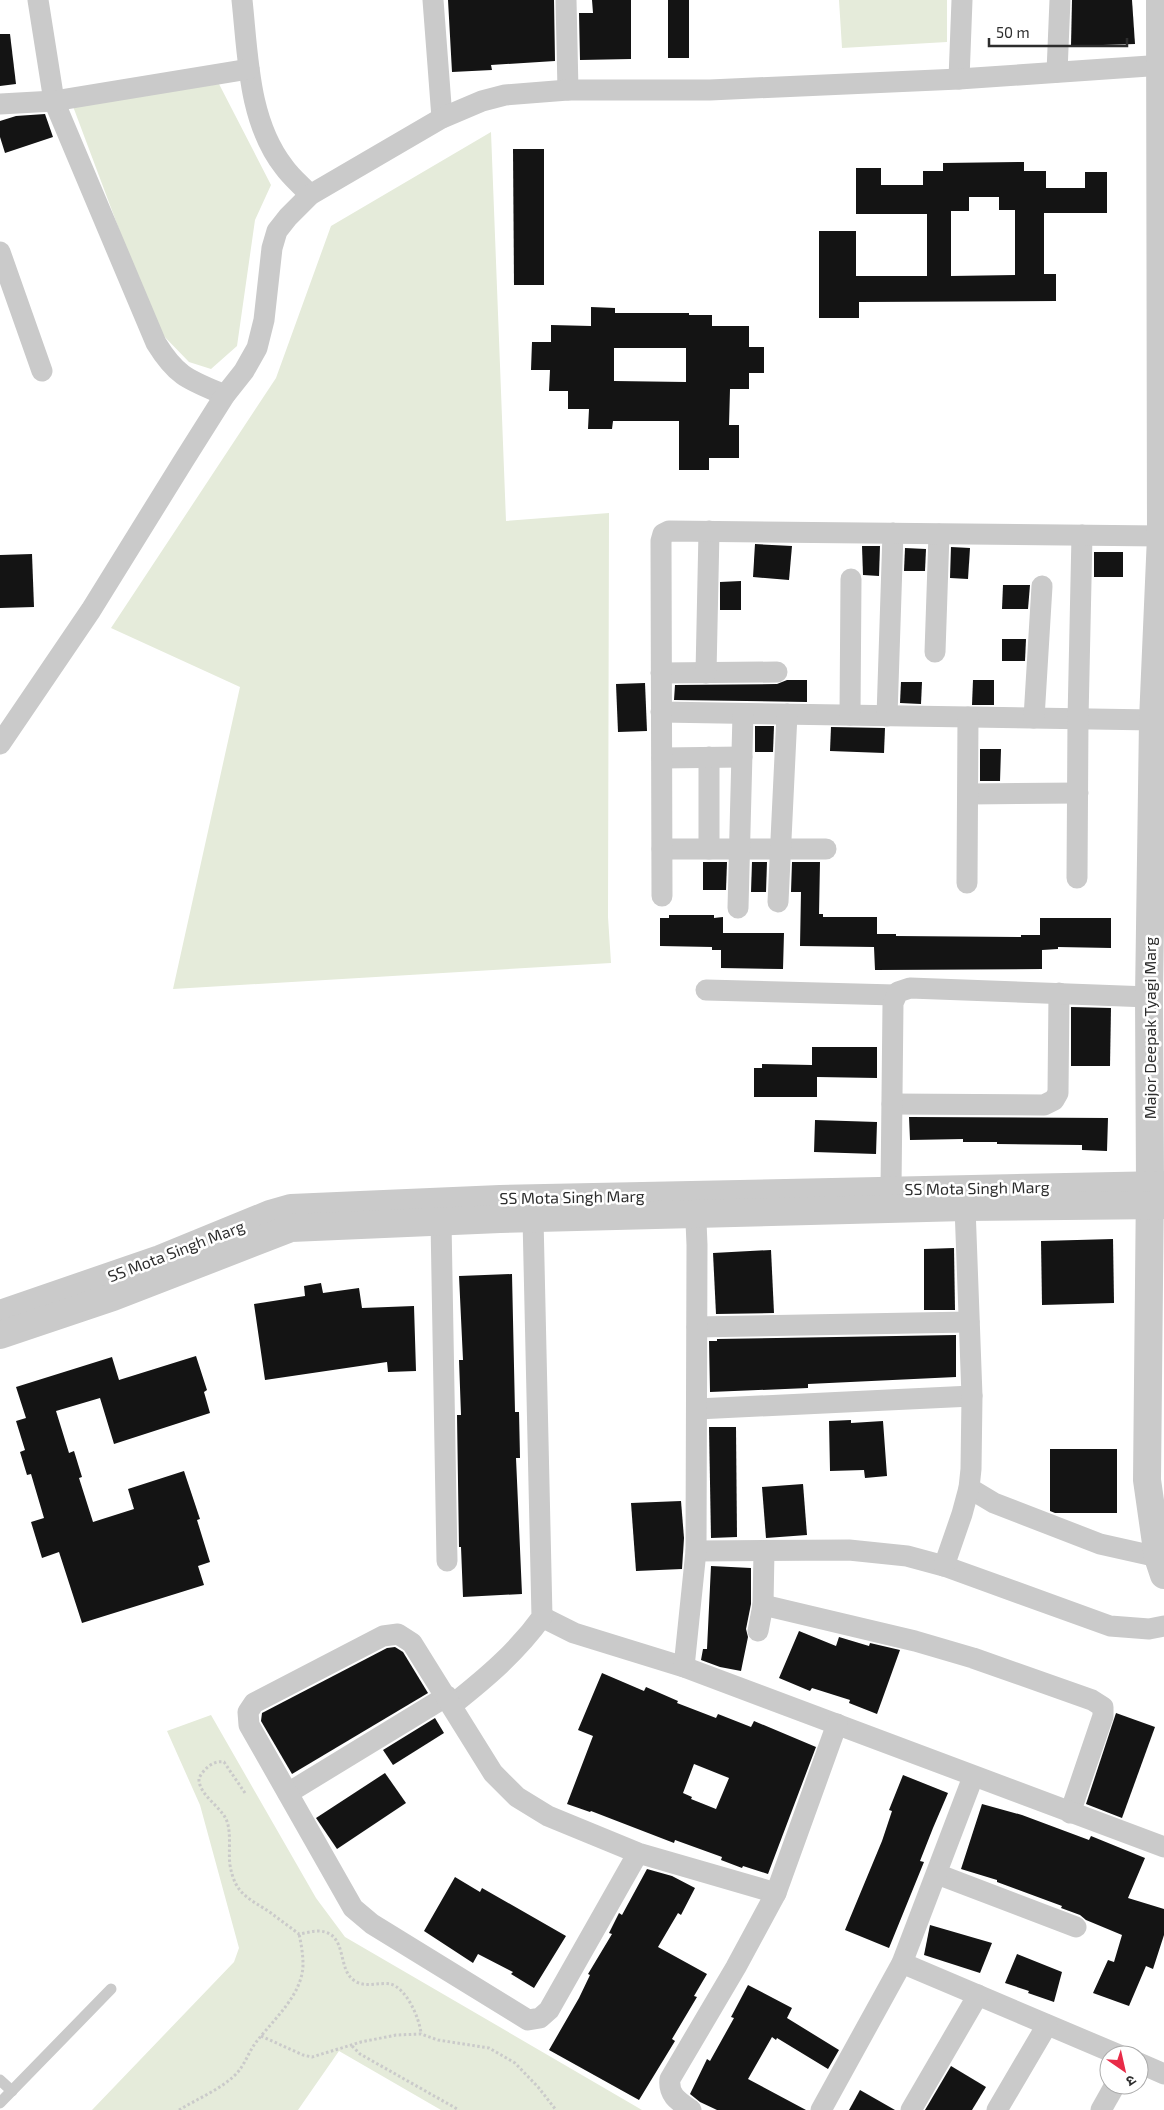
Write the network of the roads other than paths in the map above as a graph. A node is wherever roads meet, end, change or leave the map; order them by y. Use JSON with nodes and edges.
{"nodes":[{"id":1,"x":38,"y":0,"type":"edge"},
{"id":2,"x":242,"y":0,"type":"edge"},
{"id":3,"x":433,"y":0,"type":"edge"},
{"id":4,"x":566,"y":0,"type":"edge"},
{"id":5,"x":962,"y":0,"type":"edge"},
{"id":6,"x":1060,"y":0,"type":"edge"},
{"id":7,"x":1160,"y":0,"type":"edge"},
{"id":8,"x":1162,"y":65,"type":"edge"},
{"id":9,"x":249,"y":69,"type":"junction"},
{"id":10,"x":1057,"y":72,"type":"junction"},
{"id":11,"x":959,"y":79,"type":"junction"},
{"id":12,"x":568,"y":90,"type":"junction"},
{"id":13,"x":54,"y":101,"type":"junction"},
{"id":14,"x":0,"y":104,"type":"edge"},
{"id":15,"x":0,"y":118,"type":"edge"},
{"id":16,"x":442,"y":118,"type":"junction"},
{"id":17,"x":310,"y":195,"type":"junction"},
{"id":18,"x":1,"y":258,"type":"edge"},
{"id":19,"x":42,"y":371,"type":"dead end"},
{"id":20,"x":225,"y":395,"type":"junction"},
{"id":21,"x":709,"y":532,"type":"junction"},
{"id":22,"x":893,"y":533,"type":"junction"},
{"id":23,"x":939,"y":534,"type":"junction"},
{"id":24,"x":1082,"y":535,"type":"junction"},
{"id":25,"x":1160,"y":536,"type":"junction"},
{"id":26,"x":850,"y":579,"type":"dead end"},
{"id":27,"x":1042,"y":586,"type":"dead end"},
{"id":28,"x":935,"y":652,"type":"dead end"},
{"id":29,"x":706,"y":672,"type":"junction"},
{"id":30,"x":777,"y":672,"type":"dead end"},
{"id":31,"x":661,"y":673,"type":"junction"},
{"id":32,"x":661,"y":712,"type":"junction"},
{"id":33,"x":742,"y":714,"type":"junction"},
{"id":34,"x":787,"y":714,"type":"junction"},
{"id":35,"x":850,"y":715,"type":"junction"},
{"id":36,"x":887,"y":716,"type":"junction"},
{"id":37,"x":968,"y":717,"type":"junction"},
{"id":38,"x":1034,"y":718,"type":"junction"},
{"id":39,"x":1078,"y":718,"type":"junction"},
{"id":40,"x":1153,"y":720,"type":"junction"},
{"id":41,"x":0,"y":744,"type":"edge"},
{"id":42,"x":709,"y":757,"type":"junction"},
{"id":43,"x":742,"y":757,"type":"junction"},
{"id":44,"x":662,"y":758,"type":"junction"},
{"id":45,"x":968,"y":794,"type":"junction"},
{"id":46,"x":1078,"y":794,"type":"junction"},
{"id":47,"x":1158,"y":834,"type":"edge"},
{"id":48,"x":781,"y":848,"type":"junction"},
{"id":49,"x":710,"y":849,"type":"junction"},
{"id":50,"x":739,"y":849,"type":"junction"},
{"id":51,"x":826,"y":849,"type":"dead end"},
{"id":52,"x":662,"y":850,"type":"junction"},
{"id":53,"x":1078,"y":878,"type":"dead end"},
{"id":54,"x":967,"y":883,"type":"dead end"},
{"id":55,"x":662,"y":896,"type":"dead end"},
{"id":56,"x":778,"y":902,"type":"dead end"},
{"id":57,"x":738,"y":908,"type":"dead end"},
{"id":58,"x":706,"y":990,"type":"dead end"},
{"id":59,"x":1059,"y":993,"type":"junction"},
{"id":60,"x":895,"y":995,"type":"junction"},
{"id":61,"x":1149,"y":996,"type":"junction"},
{"id":62,"x":892,"y":1104,"type":"junction"},
{"id":63,"x":891,"y":1189,"type":"junction"},
{"id":64,"x":1157,"y":1195,"type":"edge"},
{"id":65,"x":695,"y":1204,"type":"junction"},
{"id":66,"x":965,"y":1207,"type":"junction"},
{"id":67,"x":533,"y":1218,"type":"junction"},
{"id":68,"x":440,"y":1221,"type":"junction"},
{"id":69,"x":0,"y":1314,"type":"edge"},
{"id":70,"x":969,"y":1322,"type":"junction"},
{"id":71,"x":697,"y":1328,"type":"junction"},
{"id":72,"x":0,"y":1334,"type":"edge"},
{"id":73,"x":972,"y":1396,"type":"junction"},
{"id":74,"x":697,"y":1409,"type":"junction"},
{"id":75,"x":1161,"y":1441,"type":"edge"},
{"id":76,"x":969,"y":1488,"type":"junction"},
{"id":77,"x":764,"y":1551,"type":"junction"},
{"id":78,"x":696,"y":1552,"type":"junction"},
{"id":79,"x":447,"y":1561,"type":"dead end"},
{"id":80,"x":944,"y":1566,"type":"junction"},
{"id":81,"x":1161,"y":1566,"type":"edge"},
{"id":82,"x":763,"y":1605,"type":"junction"},
{"id":83,"x":542,"y":1617,"type":"junction"},
{"id":84,"x":1164,"y":1626,"type":"edge"},
{"id":85,"x":758,"y":1631,"type":"dead end"},
{"id":86,"x":684,"y":1667,"type":"junction"},
{"id":87,"x":450,"y":1700,"type":"junction"},
{"id":88,"x":837,"y":1724,"type":"junction"},
{"id":89,"x":973,"y":1777,"type":"junction"},
{"id":90,"x":288,"y":1793,"type":"junction"},
{"id":91,"x":1070,"y":1813,"type":"junction"},
{"id":92,"x":1164,"y":1847,"type":"edge"},
{"id":93,"x":638,"y":1853,"type":"junction"},
{"id":94,"x":937,"y":1874,"type":"junction"},
{"id":95,"x":776,"y":1893,"type":"junction"},
{"id":96,"x":1076,"y":1927,"type":"dead end"},
{"id":97,"x":902,"y":1963,"type":"junction"},
{"id":98,"x":111,"y":1989,"type":"dead end"},
{"id":99,"x":978,"y":1995,"type":"junction"},
{"id":100,"x":1047,"y":2024,"type":"junction"},
{"id":101,"x":1099,"y":2046,"type":"edge"},
{"id":102,"x":1149,"y":2067,"type":"edge"},
{"id":103,"x":1164,"y":2074,"type":"edge"},
{"id":104,"x":0,"y":2080,"type":"edge"},
{"id":105,"x":12,"y":2091,"type":"junction"},
{"id":106,"x":1109,"y":2095,"type":"edge"},
{"id":107,"x":0,"y":2103,"type":"edge"},
{"id":108,"x":691,"y":2110,"type":"edge"},
{"id":109,"x":821,"y":2110,"type":"edge"},
{"id":110,"x":911,"y":2110,"type":"edge"},
{"id":111,"x":997,"y":2110,"type":"edge"},
{"id":112,"x":1101,"y":2110,"type":"edge"}],
"edges":[{"from":1,"to":13,"type":"street"},
{"from":2,"to":9,"type":"street"},
{"from":3,"to":16,"type":"street"},
{"from":4,"to":12,"type":"street"},
{"from":5,"to":11,"type":"street"},
{"from":6,"to":10,"type":"street"},
{"from":7,"to":8,"type":"street","name":"Major Deepak Tyagi Marg"},
{"from":8,"to":10,"type":"street"},
{"from":8,"to":25,"type":"street","name":"Major Deepak Tyagi Marg"},
{"from":9,"to":13,"type":"street"},
{"from":9,"to":17,"type":"street"},
{"from":10,"to":11,"type":"street"},
{"from":11,"to":12,"type":"street"},
{"from":12,"to":16,"type":"street"},
{"from":13,"to":14,"type":"street"},
{"from":13,"to":15,"type":"street"},
{"from":13,"to":20,"type":"street"},
{"from":16,"to":17,"type":"street"},
{"from":17,"to":20,"type":"street"},
{"from":18,"to":19,"type":"street"},
{"from":20,"to":41,"type":"street"},
{"from":21,"to":22,"type":"street"},
{"from":21,"to":29,"type":"street"},
{"from":21,"to":31,"type":"street"},
{"from":22,"to":23,"type":"street"},
{"from":22,"to":36,"type":"street"},
{"from":23,"to":24,"type":"street"},
{"from":23,"to":28,"type":"street"},
{"from":24,"to":25,"type":"street"},
{"from":24,"to":39,"type":"street"},
{"from":25,"to":40,"type":"street","name":"Major Deepak Tyagi Marg"},
{"from":26,"to":35,"type":"street"},
{"from":27,"to":38,"type":"street"},
{"from":29,"to":30,"type":"street"},
{"from":29,"to":31,"type":"street"},
{"from":31,"to":32,"type":"street"},
{"from":32,"to":33,"type":"street"},
{"from":32,"to":44,"type":"street"},
{"from":33,"to":34,"type":"street"},
{"from":33,"to":43,"type":"street"},
{"from":34,"to":35,"type":"street"},
{"from":34,"to":48,"type":"street"},
{"from":35,"to":36,"type":"street"},
{"from":36,"to":37,"type":"street"},
{"from":37,"to":38,"type":"street"},
{"from":37,"to":45,"type":"street"},
{"from":38,"to":39,"type":"street"},
{"from":39,"to":40,"type":"street"},
{"from":39,"to":46,"type":"street"},
{"from":40,"to":47,"type":"street","name":"Major Deepak Tyagi Marg"},
{"from":42,"to":43,"type":"street"},
{"from":42,"to":44,"type":"street"},
{"from":42,"to":49,"type":"street"},
{"from":43,"to":50,"type":"street"},
{"from":44,"to":52,"type":"street"},
{"from":45,"to":46,"type":"street"},
{"from":45,"to":54,"type":"street"},
{"from":46,"to":53,"type":"street"},
{"from":47,"to":61,"type":"street","name":"Major Deepak Tyagi Marg"},
{"from":48,"to":50,"type":"street"},
{"from":48,"to":51,"type":"street"},
{"from":48,"to":56,"type":"street"},
{"from":49,"to":50,"type":"street"},
{"from":49,"to":52,"type":"street"},
{"from":50,"to":57,"type":"street"},
{"from":52,"to":55,"type":"street"},
{"from":58,"to":60,"type":"street"},
{"from":59,"to":60,"type":"street"},
{"from":59,"to":61,"type":"street"},
{"from":59,"to":62,"type":"street"},
{"from":60,"to":62,"type":"street"},
{"from":61,"to":64,"type":"street","name":"Major Deepak Tyagi Marg"},
{"from":62,"to":63,"type":"street"},
{"from":63,"to":64,"type":"street","name":"SS Mota Singh Marg"},
{"from":63,"to":65,"type":"street","name":"SS Mota Singh Marg"},
{"from":64,"to":66,"type":"street","name":"SS Mota Singh Marg"},
{"from":64,"to":75,"type":"street","name":"Major Deepak Tyagi Marg"},
{"from":65,"to":66,"type":"street","name":"SS Mota Singh Marg"},
{"from":65,"to":67,"type":"street","name":"SS Mota Singh Marg"},
{"from":65,"to":69,"type":"street","name":"SS Mota Singh Marg"},
{"from":65,"to":71,"type":"street"},
{"from":66,"to":70,"type":"street"},
{"from":67,"to":68,"type":"street","name":"SS Mota Singh Marg"},
{"from":67,"to":83,"type":"street"},
{"from":68,"to":72,"type":"street","name":"SS Mota Singh Marg"},
{"from":68,"to":79,"type":"street"},
{"from":70,"to":71,"type":"street"},
{"from":70,"to":73,"type":"street"},
{"from":71,"to":74,"type":"street"},
{"from":73,"to":74,"type":"street"},
{"from":73,"to":76,"type":"street"},
{"from":74,"to":78,"type":"street"},
{"from":75,"to":81,"type":"street","name":"Major Deepak Tyagi Marg"},
{"from":76,"to":80,"type":"street"},
{"from":76,"to":81,"type":"street"},
{"from":77,"to":78,"type":"street"},
{"from":77,"to":80,"type":"street"},
{"from":77,"to":82,"type":"street"},
{"from":78,"to":86,"type":"street"},
{"from":80,"to":84,"type":"street"},
{"from":82,"to":85,"type":"street"},
{"from":82,"to":91,"type":"street"},
{"from":83,"to":86,"type":"street"},
{"from":83,"to":87,"type":"street"},
{"from":86,"to":88,"type":"street"},
{"from":87,"to":90,"type":"street"},
{"from":87,"to":90,"type":"street"},
{"from":87,"to":93,"type":"street"},
{"from":88,"to":89,"type":"street"},
{"from":88,"to":95,"type":"street"},
{"from":89,"to":91,"type":"street"},
{"from":89,"to":94,"type":"street"},
{"from":90,"to":93,"type":"street"},
{"from":91,"to":92,"type":"street"},
{"from":93,"to":95,"type":"street"},
{"from":94,"to":96,"type":"street"},
{"from":94,"to":97,"type":"street"},
{"from":95,"to":108,"type":"street"},
{"from":97,"to":99,"type":"street"},
{"from":97,"to":109,"type":"street"},
{"from":98,"to":105,"type":"lane"},
{"from":99,"to":100,"type":"street"},
{"from":99,"to":110,"type":"street"},
{"from":100,"to":101,"type":"street"},
{"from":100,"to":111,"type":"street"},
{"from":102,"to":103,"type":"street"},
{"from":104,"to":105,"type":"lane"},
{"from":105,"to":107,"type":"lane"},
{"from":106,"to":112,"type":"street"}]}
